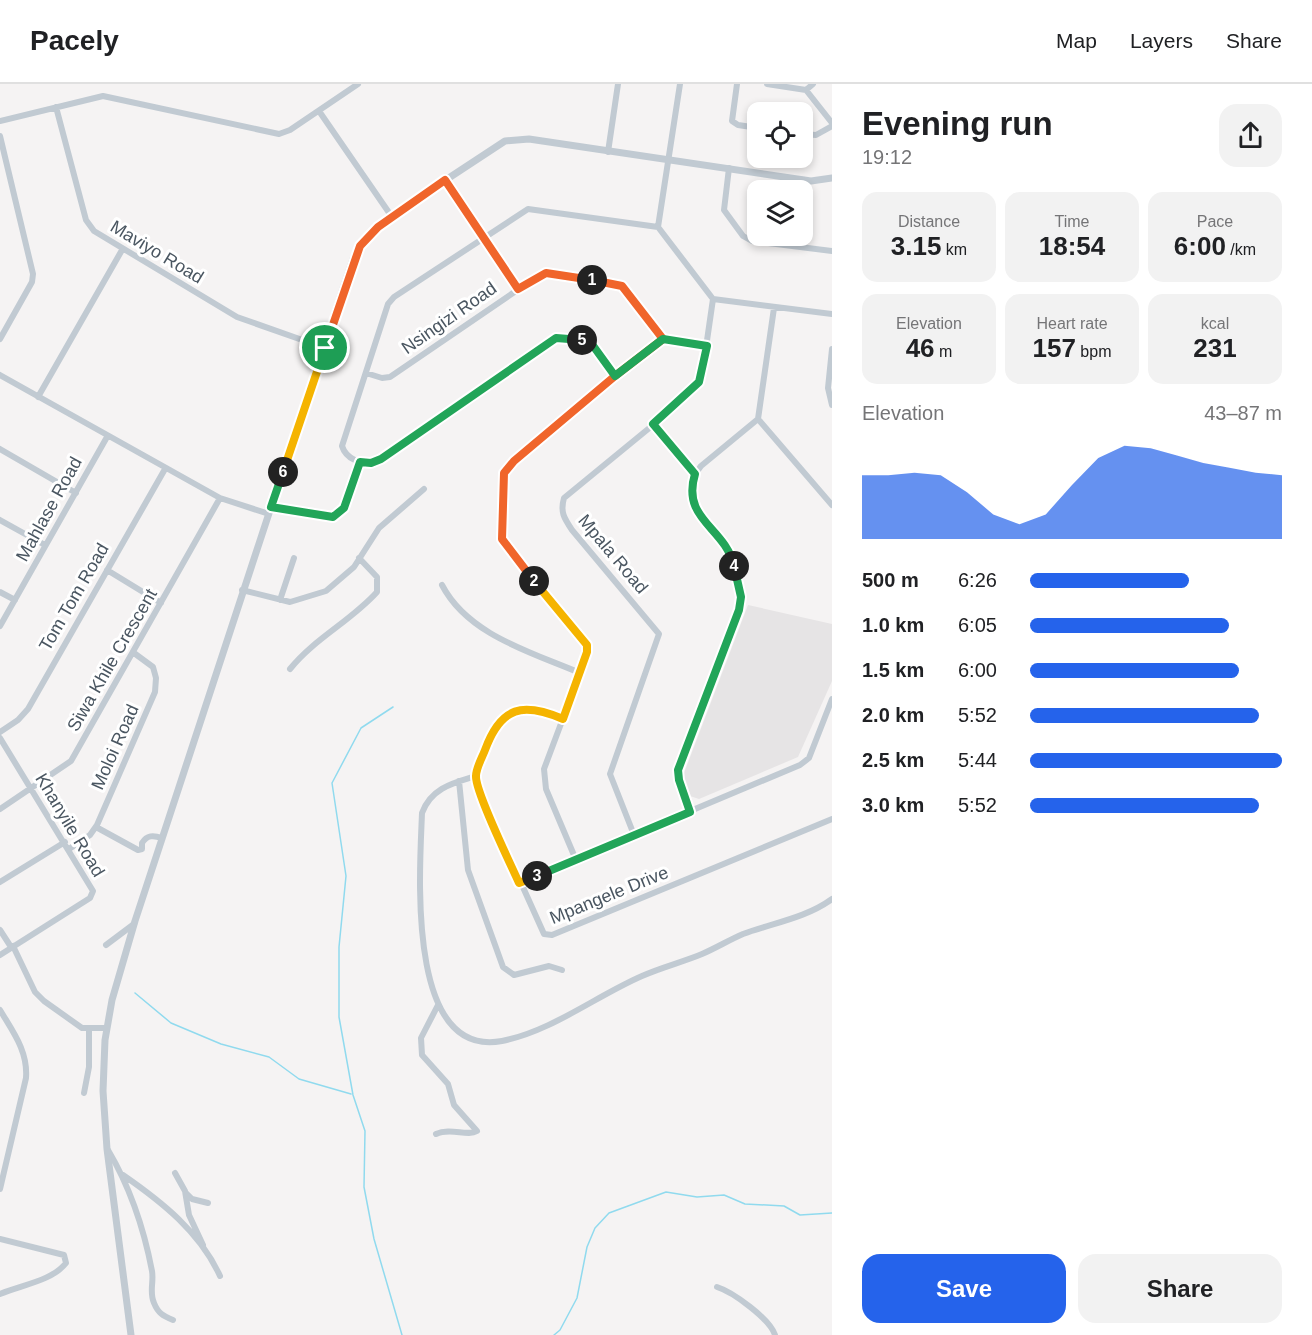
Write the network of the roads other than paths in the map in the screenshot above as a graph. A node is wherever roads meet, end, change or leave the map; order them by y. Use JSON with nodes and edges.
{"nodes":[{"id":1,"x":358,"y":84,"type":"edge"},
{"id":2,"x":618,"y":84,"type":"edge"},
{"id":3,"x":680,"y":84,"type":"edge"},
{"id":4,"x":737,"y":84,"type":"edge"},
{"id":5,"x":767,"y":84,"type":"edge"},
{"id":6,"x":813,"y":84,"type":"edge"},
{"id":7,"x":806,"y":90,"type":"junction"},
{"id":8,"x":56,"y":107,"type":"junction"},
{"id":9,"x":319,"y":111,"type":"junction"},
{"id":10,"x":0,"y":121,"type":"edge"},
{"id":11,"x":832,"y":124,"type":"edge"},
{"id":12,"x":747,"y":126,"type":"edge"},
{"id":13,"x":813,"y":135,"type":"edge"},
{"id":14,"x":0,"y":136,"type":"edge"},
{"id":15,"x":608,"y":152,"type":"junction"},
{"id":16,"x":668,"y":160,"type":"junction"},
{"id":17,"x":729,"y":168,"type":"junction"},
{"id":18,"x":832,"y":178,"type":"edge"},
{"id":19,"x":445,"y":180,"type":"junction"},
{"id":20,"x":392,"y":217,"type":"junction"},
{"id":21,"x":658,"y":227,"type":"junction"},
{"id":22,"x":484,"y":238,"type":"junction"},
{"id":23,"x":122,"y":249,"type":"junction"},
{"id":24,"x":832,"y":251,"type":"edge"},
{"id":25,"x":518,"y":289,"type":"junction"},
{"id":26,"x":713,"y":299,"type":"junction"},
{"id":27,"x":774,"y":308,"type":"junction"},
{"id":28,"x":832,"y":314,"type":"edge"},
{"id":29,"x":0,"y":339,"type":"edge"},
{"id":30,"x":663,"y":339,"type":"junction"},
{"id":31,"x":707,"y":346,"type":"junction"},
{"id":32,"x":325,"y":348,"type":"junction"},
{"id":33,"x":832,"y":349,"type":"edge"},
{"id":34,"x":366,"y":373,"type":"junction"},
{"id":35,"x":0,"y":375,"type":"edge"},
{"id":36,"x":615,"y":376,"type":"junction"},
{"id":37,"x":38,"y":397,"type":"junction"},
{"id":38,"x":832,"y":405,"type":"edge"},
{"id":39,"x":759,"y":419,"type":"junction"},
{"id":40,"x":653,"y":424,"type":"junction"},
{"id":41,"x":107,"y":437,"type":"junction"},
{"id":42,"x":0,"y":449,"type":"edge"},
{"id":43,"x":360,"y":462,"type":"junction"},
{"id":44,"x":165,"y":469,"type":"junction"},
{"id":45,"x":695,"y":474,"type":"junction"},
{"id":46,"x":424,"y":489,"type":"dead end"},
{"id":47,"x":76,"y":493,"type":"junction"},
{"id":48,"x":220,"y":498,"type":"junction"},
{"id":49,"x":832,"y":505,"type":"edge"},
{"id":50,"x":270,"y":510,"type":"junction"},
{"id":51,"x":0,"y":520,"type":"edge"},
{"id":52,"x":45,"y":545,"type":"junction"},
{"id":53,"x":294,"y":558,"type":"dead end"},
{"id":54,"x":359,"y":558,"type":"junction"},
{"id":55,"x":107,"y":570,"type":"junction"},
{"id":56,"x":442,"y":585,"type":"dead end"},
{"id":57,"x":243,"y":590,"type":"junction"},
{"id":58,"x":0,"y":592,"type":"edge"},
{"id":59,"x":15,"y":600,"type":"junction"},
{"id":60,"x":280,"y":600,"type":"junction"},
{"id":61,"x":161,"y":603,"type":"junction"},
{"id":62,"x":0,"y":626,"type":"edge"},
{"id":63,"x":134,"y":653,"type":"junction"},
{"id":64,"x":290,"y":669,"type":"dead end"},
{"id":65,"x":580,"y":672,"type":"junction"},
{"id":66,"x":832,"y":699,"type":"edge"},
{"id":67,"x":563,"y":719,"type":"junction"},
{"id":68,"x":0,"y":732,"type":"edge"},
{"id":69,"x":0,"y":738,"type":"edge"},
{"id":70,"x":476,"y":776,"type":"junction"},
{"id":71,"x":459,"y":781,"type":"junction"},
{"id":72,"x":31,"y":789,"type":"junction"},
{"id":73,"x":0,"y":809,"type":"edge"},
{"id":74,"x":690,"y":812,"type":"junction"},
{"id":75,"x":832,"y":819,"type":"edge"},
{"id":76,"x":96,"y":827,"type":"junction"},
{"id":77,"x":634,"y":835,"type":"junction"},
{"id":78,"x":162,"y":838,"type":"junction"},
{"id":79,"x":65,"y":842,"type":"junction"},
{"id":80,"x":69,"y":849,"type":"junction"},
{"id":81,"x":576,"y":860,"type":"junction"},
{"id":82,"x":0,"y":882,"type":"edge"},
{"id":83,"x":519,"y":883,"type":"junction"},
{"id":84,"x":832,"y":899,"type":"edge"},
{"id":85,"x":134,"y":924,"type":"junction"},
{"id":86,"x":0,"y":930,"type":"edge"},
{"id":87,"x":106,"y":945,"type":"dead end"},
{"id":88,"x":12,"y":947,"type":"junction"},
{"id":89,"x":0,"y":955,"type":"edge"},
{"id":90,"x":562,"y":970,"type":"dead end"},
{"id":91,"x":438,"y":1005,"type":"junction"},
{"id":92,"x":0,"y":1010,"type":"edge"},
{"id":93,"x":107,"y":1028,"type":"junction"},
{"id":94,"x":89,"y":1029,"type":"junction"},
{"id":95,"x":84,"y":1093,"type":"dead end"},
{"id":96,"x":436,"y":1134,"type":"dead end"},
{"id":97,"x":107,"y":1149,"type":"junction"},
{"id":98,"x":175,"y":1173,"type":"dead end"},
{"id":99,"x":123,"y":1175,"type":"junction"},
{"id":100,"x":0,"y":1189,"type":"edge"},
{"id":101,"x":186,"y":1193,"type":"junction"},
{"id":102,"x":208,"y":1203,"type":"dead end"},
{"id":103,"x":0,"y":1239,"type":"edge"},
{"id":104,"x":205,"y":1248,"type":"junction"},
{"id":105,"x":220,"y":1276,"type":"dead end"},
{"id":106,"x":717,"y":1287,"type":"dead end"},
{"id":107,"x":0,"y":1294,"type":"edge"},
{"id":108,"x":173,"y":1320,"type":"dead end"},
{"id":109,"x":131,"y":1335,"type":"edge"},
{"id":110,"x":775,"y":1335,"type":"edge"}],
"edges":[{"from":1,"to":9,"type":"street"},
{"from":2,"to":15,"type":"street"},
{"from":3,"to":16,"type":"street"},
{"from":4,"to":12,"type":"street"},
{"from":5,"to":7,"type":"street"},
{"from":6,"to":7,"type":"street"},
{"from":7,"to":11,"type":"street"},
{"from":8,"to":9,"type":"street"},
{"from":8,"to":10,"type":"street"},
{"from":8,"to":23,"type":"street","name":"Maviyo Road"},
{"from":9,"to":20,"type":"street"},
{"from":11,"to":13,"type":"street"},
{"from":14,"to":29,"type":"street"},
{"from":15,"to":16,"type":"street"},
{"from":15,"to":19,"type":"street"},
{"from":16,"to":17,"type":"street"},
{"from":16,"to":21,"type":"street"},
{"from":17,"to":18,"type":"street"},
{"from":17,"to":24,"type":"street"},
{"from":19,"to":20,"type":"street"},
{"from":19,"to":22,"type":"street"},
{"from":20,"to":32,"type":"street"},
{"from":21,"to":22,"type":"street"},
{"from":21,"to":26,"type":"street"},
{"from":22,"to":25,"type":"street"},
{"from":22,"to":34,"type":"street"},
{"from":23,"to":32,"type":"street","name":"Maviyo Road"},
{"from":23,"to":37,"type":"street"},
{"from":25,"to":30,"type":"street","name":"Nsingizi Road"},
{"from":25,"to":34,"type":"street","name":"Nsingizi Road"},
{"from":26,"to":27,"type":"street"},
{"from":26,"to":31,"type":"street","name":"Mpala Road"},
{"from":27,"to":28,"type":"street"},
{"from":27,"to":39,"type":"street"},
{"from":30,"to":31,"type":"street"},
{"from":30,"to":36,"type":"street"},
{"from":31,"to":40,"type":"street","name":"Mpala Road"},
{"from":32,"to":50,"type":"street"},
{"from":33,"to":38,"type":"street"},
{"from":34,"to":43,"type":"street"},
{"from":35,"to":37,"type":"street"},
{"from":36,"to":43,"type":"street"},
{"from":36,"to":65,"type":"street"},
{"from":37,"to":41,"type":"street"},
{"from":39,"to":45,"type":"street"},
{"from":39,"to":49,"type":"street"},
{"from":40,"to":45,"type":"street"},
{"from":40,"to":77,"type":"street","name":"Mpala Road"},
{"from":41,"to":44,"type":"street"},
{"from":41,"to":47,"type":"street","name":"Mahlase Road"},
{"from":42,"to":47,"type":"street"},
{"from":43,"to":50,"type":"street"},
{"from":44,"to":48,"type":"street"},
{"from":44,"to":55,"type":"street","name":"Tom Tom Road"},
{"from":45,"to":74,"type":"street"},
{"from":46,"to":54,"type":"street"},
{"from":47,"to":52,"type":"street","name":"Mahlase Road"},
{"from":48,"to":50,"type":"street"},
{"from":48,"to":61,"type":"street","name":"Siwa Khile Crescent"},
{"from":50,"to":57,"type":"street"},
{"from":51,"to":52,"type":"street"},
{"from":52,"to":59,"type":"street","name":"Mahlase Road"},
{"from":53,"to":60,"type":"street"},
{"from":54,"to":60,"type":"street"},
{"from":54,"to":64,"type":"street"},
{"from":55,"to":61,"type":"street"},
{"from":55,"to":68,"type":"street","name":"Tom Tom Road"},
{"from":56,"to":65,"type":"street"},
{"from":57,"to":60,"type":"street"},
{"from":57,"to":78,"type":"street"},
{"from":58,"to":59,"type":"street"},
{"from":59,"to":62,"type":"street","name":"Mahlase Road"},
{"from":61,"to":63,"type":"street","name":"Siwa Khile Crescent"},
{"from":63,"to":72,"type":"street","name":"Siwa Khile Crescent"},
{"from":63,"to":76,"type":"street","name":"Moloi Road"},
{"from":65,"to":67,"type":"street"},
{"from":66,"to":74,"type":"street"},
{"from":67,"to":70,"type":"street"},
{"from":67,"to":81,"type":"street"},
{"from":69,"to":72,"type":"street","name":"Khanyile Road"},
{"from":70,"to":71,"type":"street"},
{"from":70,"to":83,"type":"street","name":"Mpangele Drive"},
{"from":71,"to":90,"type":"street"},
{"from":71,"to":91,"type":"street"},
{"from":72,"to":73,"type":"street","name":"Siwa Khile Crescent"},
{"from":72,"to":79,"type":"street","name":"Khanyile Road"},
{"from":74,"to":77,"type":"street"},
{"from":75,"to":83,"type":"street","name":"Mpangele Drive"},
{"from":76,"to":78,"type":"street"},
{"from":76,"to":80,"type":"street","name":"Moloi Road"},
{"from":77,"to":81,"type":"street"},
{"from":78,"to":85,"type":"street"},
{"from":79,"to":80,"type":"street","name":"Khanyile Road"},
{"from":79,"to":82,"type":"street"},
{"from":80,"to":88,"type":"street","name":"Khanyile Road"},
{"from":81,"to":83,"type":"street"},
{"from":84,"to":91,"type":"street"},
{"from":85,"to":87,"type":"street"},
{"from":85,"to":93,"type":"street"},
{"from":86,"to":88,"type":"street"},
{"from":88,"to":89,"type":"street","name":"Khanyile Road"},
{"from":88,"to":94,"type":"street"},
{"from":91,"to":96,"type":"street"},
{"from":92,"to":100,"type":"street"},
{"from":93,"to":94,"type":"street"},
{"from":93,"to":97,"type":"street"},
{"from":94,"to":95,"type":"street"},
{"from":97,"to":99,"type":"street"},
{"from":97,"to":109,"type":"street"},
{"from":98,"to":101,"type":"street"},
{"from":99,"to":104,"type":"street"},
{"from":99,"to":108,"type":"street"},
{"from":101,"to":102,"type":"street"},
{"from":101,"to":104,"type":"street"},
{"from":103,"to":107,"type":"street"},
{"from":104,"to":105,"type":"street"},
{"from":106,"to":110,"type":"street"}]}
